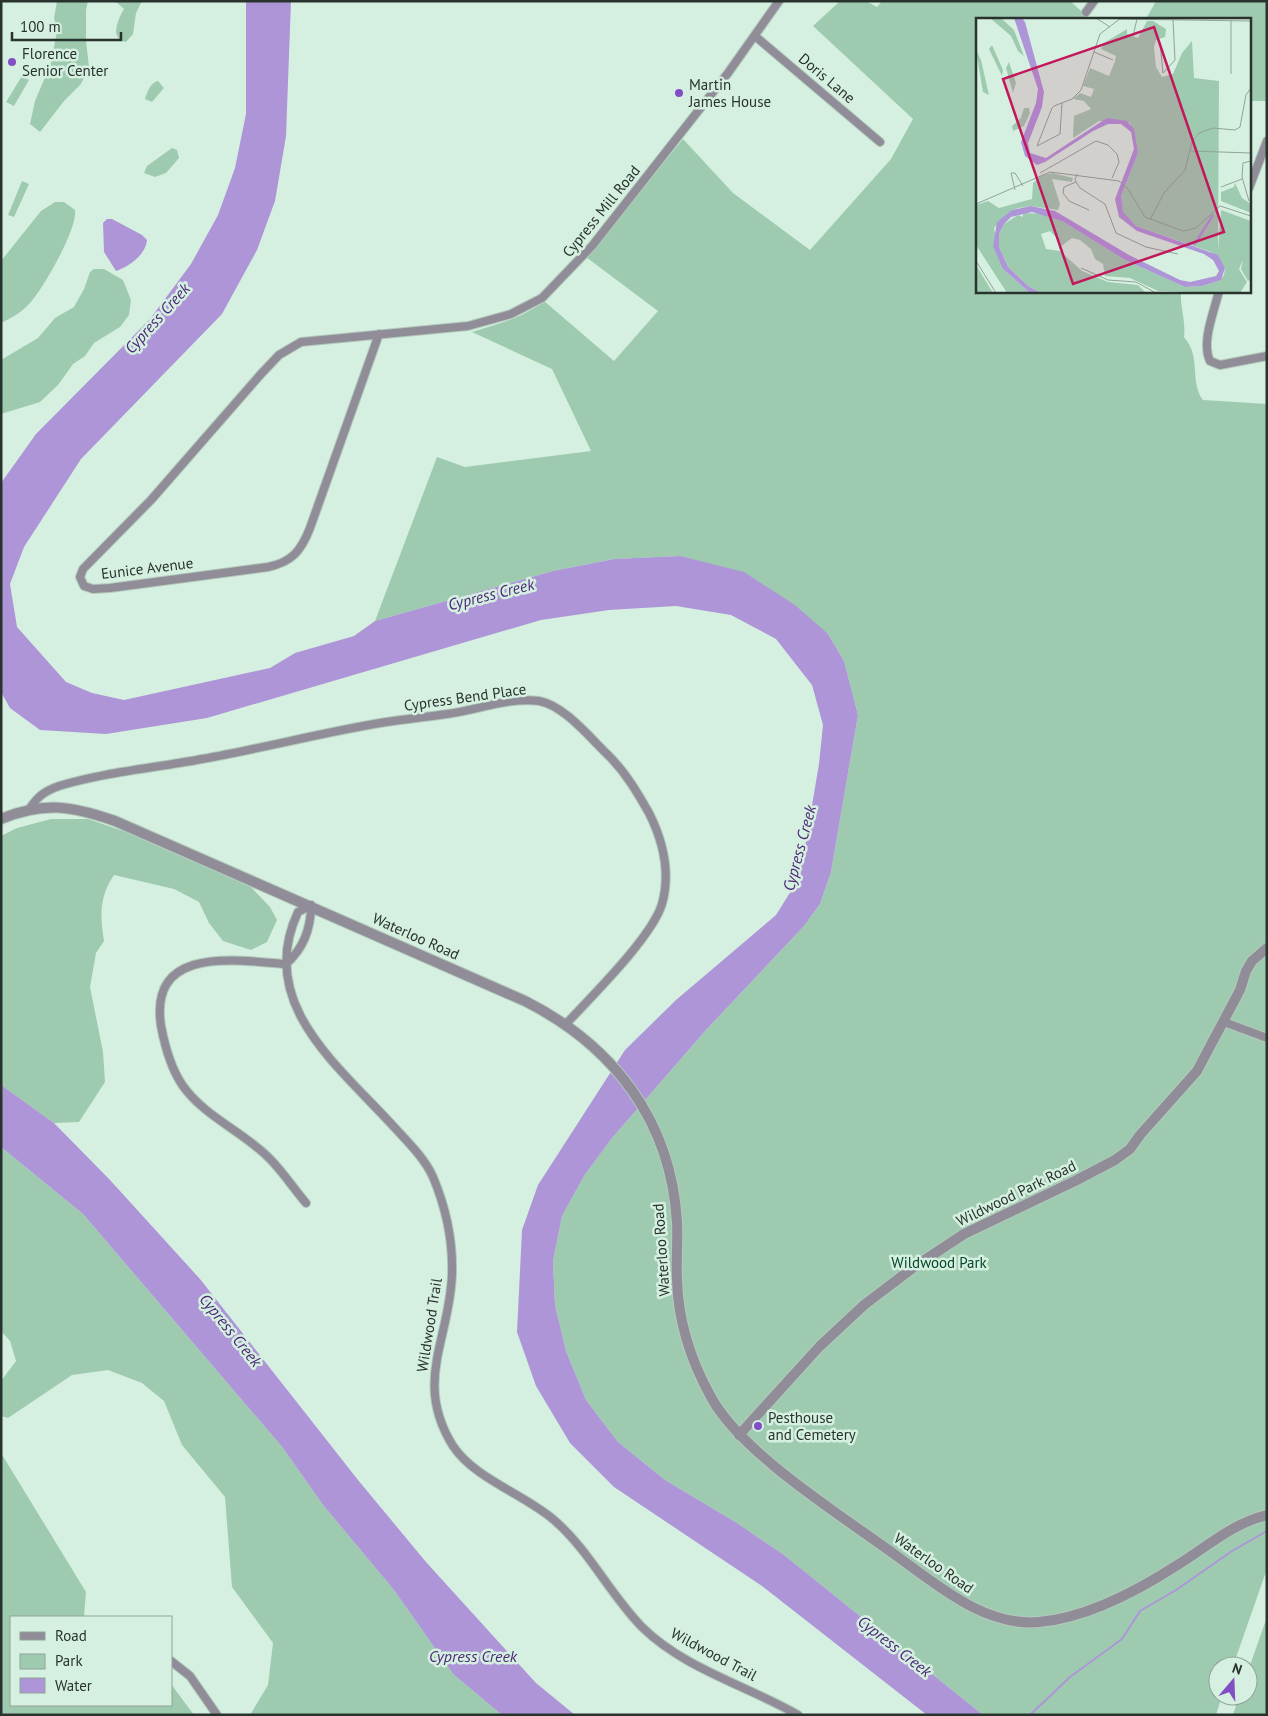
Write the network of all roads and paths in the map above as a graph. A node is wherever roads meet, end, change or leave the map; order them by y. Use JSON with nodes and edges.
{"nodes":[{"id":1,"x":779,"y":1,"type":"edge"},
{"id":2,"x":1094,"y":1,"type":"edge"},
{"id":3,"x":1086,"y":12,"type":"dead end"},
{"id":4,"x":756,"y":36,"type":"junction"},
{"id":5,"x":1267,"y":141,"type":"edge"},
{"id":6,"x":880,"y":142,"type":"dead end"},
{"id":7,"x":1250,"y":185,"type":"edge"},
{"id":8,"x":1219,"y":292,"type":"edge"},
{"id":9,"x":379,"y":334,"type":"junction"},
{"id":10,"x":1267,"y":356,"type":"edge"},
{"id":11,"x":30,"y":808,"type":"junction"},
{"id":12,"x":1,"y":819,"type":"edge"},
{"id":13,"x":311,"y":905,"type":"junction"},
{"id":14,"x":1267,"y":948,"type":"edge"},
{"id":15,"x":286,"y":964,"type":"junction"},
{"id":16,"x":1224,"y":1022,"type":"junction"},
{"id":17,"x":566,"y":1024,"type":"junction"},
{"id":18,"x":1267,"y":1038,"type":"edge"},
{"id":19,"x":306,"y":1203,"type":"dead end"},
{"id":20,"x":739,"y":1435,"type":"junction"},
{"id":21,"x":1267,"y":1515,"type":"edge"},
{"id":22,"x":172,"y":1663,"type":"edge"},
{"id":23,"x":217,"y":1715,"type":"edge"},
{"id":24,"x":798,"y":1715,"type":"edge"}],
"edges":[{"from":1,"to":4,"type":"street","name":"Cypress Mill Road"},
{"from":2,"to":3,"type":"street"},
{"from":4,"to":6,"type":"street","name":"Doris Lane"},
{"from":4,"to":9,"type":"street","name":"Cypress Mill Road"},
{"from":5,"to":7,"type":"street"},
{"from":8,"to":10,"type":"street"},
{"from":9,"to":9,"type":"street","name":"Eunice Avenue"},
{"from":11,"to":12,"type":"street","name":"Waterloo Road"},
{"from":11,"to":13,"type":"street","name":"Waterloo Road"},
{"from":11,"to":17,"type":"street","name":"Cypress Bend Place"},
{"from":13,"to":15,"type":"street"},
{"from":13,"to":15,"type":"street","name":"Wildwood Trail"},
{"from":13,"to":17,"type":"street","name":"Waterloo Road"},
{"from":14,"to":16,"type":"street","name":"Wildwood Park Road"},
{"from":15,"to":19,"type":"street"},
{"from":15,"to":24,"type":"street","name":"Wildwood Trail"},
{"from":16,"to":18,"type":"street"},
{"from":16,"to":20,"type":"street","name":"Wildwood Park Road"},
{"from":17,"to":20,"type":"street","name":"Waterloo Road"},
{"from":20,"to":21,"type":"street","name":"Waterloo Road"},
{"from":22,"to":23,"type":"street"}]}
